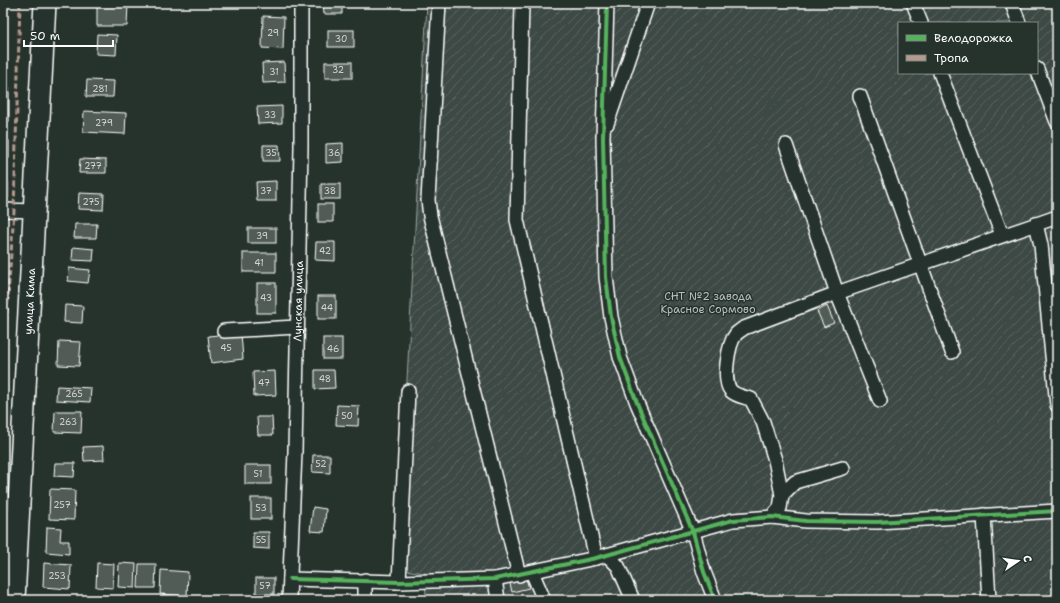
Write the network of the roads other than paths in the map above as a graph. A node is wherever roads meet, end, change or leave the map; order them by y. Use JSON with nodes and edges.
{"nodes":[{"id":1,"x":45,"y":3,"type":"edge"},
{"id":2,"x":301,"y":3,"type":"edge"},
{"id":3,"x":439,"y":3,"type":"edge"},
{"id":4,"x":522,"y":3,"type":"edge"},
{"id":5,"x":607,"y":3,"type":"edge"},
{"id":6,"x":648,"y":3,"type":"edge"},
{"id":7,"x":913,"y":3,"type":"edge"},
{"id":8,"x":1012,"y":3,"type":"edge"},
{"id":9,"x":921,"y":22,"type":"edge"},
{"id":10,"x":1019,"y":22,"type":"edge"},
{"id":11,"x":1038,"y":72,"type":"edge"},
{"id":12,"x":940,"y":74,"type":"edge"},
{"id":13,"x":860,"y":96,"type":"dead end"},
{"id":14,"x":1057,"y":122,"type":"edge"},
{"id":15,"x":603,"y":138,"type":"junction"},
{"id":16,"x":786,"y":145,"type":"dead end"},
{"id":17,"x":3,"y":210,"type":"edge"},
{"id":18,"x":34,"y":211,"type":"junction"},
{"id":19,"x":1057,"y":217,"type":"edge"},
{"id":20,"x":1036,"y":224,"type":"junction"},
{"id":21,"x":1002,"y":235,"type":"junction"},
{"id":22,"x":919,"y":264,"type":"junction"},
{"id":23,"x":837,"y":293,"type":"junction"},
{"id":24,"x":297,"y":326,"type":"junction"},
{"id":25,"x":224,"y":331,"type":"dead end"},
{"id":26,"x":952,"y":352,"type":"dead end"},
{"id":27,"x":408,"y":391,"type":"dead end"},
{"id":28,"x":880,"y":401,"type":"dead end"},
{"id":29,"x":1057,"y":405,"type":"edge"},
{"id":30,"x":843,"y":468,"type":"dead end"},
{"id":31,"x":782,"y":495,"type":"junction"},
{"id":32,"x":1057,"y":511,"type":"edge"},
{"id":33,"x":984,"y":515,"type":"junction"},
{"id":34,"x":772,"y":517,"type":"junction"},
{"id":35,"x":693,"y":532,"type":"junction"},
{"id":36,"x":601,"y":556,"type":"junction"},
{"id":37,"x":532,"y":572,"type":"junction"},
{"id":38,"x":519,"y":574,"type":"junction"},
{"id":39,"x":290,"y":579,"type":"junction"},
{"id":40,"x":495,"y":579,"type":"junction"},
{"id":41,"x":365,"y":580,"type":"junction"},
{"id":42,"x":399,"y":582,"type":"junction"},
{"id":43,"x":716,"y":599,"type":"edge"},
{"id":44,"x":14,"y":600,"type":"edge"},
{"id":45,"x":289,"y":600,"type":"edge"},
{"id":46,"x":365,"y":600,"type":"edge"},
{"id":47,"x":498,"y":600,"type":"edge"},
{"id":48,"x":544,"y":600,"type":"edge"},
{"id":49,"x":633,"y":600,"type":"edge"},
{"id":50,"x":989,"y":600,"type":"edge"}],
"edges":[{"from":1,"to":18,"type":"main road","name":"улица Кима"},
{"from":2,"to":24,"type":"street","name":"Лунская улица"},
{"from":3,"to":38,"type":"street"},
{"from":4,"to":36,"type":"street"},
{"from":5,"to":15,"type":"street"},
{"from":6,"to":15,"type":"street"},
{"from":7,"to":9,"type":"street"},
{"from":8,"to":10,"type":"street"},
{"from":11,"to":14,"type":"street"},
{"from":12,"to":21,"type":"street"},
{"from":13,"to":22,"type":"street"},
{"from":15,"to":35,"type":"street"},
{"from":16,"to":23,"type":"street"},
{"from":17,"to":18,"type":"street"},
{"from":18,"to":44,"type":"main road","name":"улица Кима"},
{"from":19,"to":20,"type":"street"},
{"from":20,"to":21,"type":"street"},
{"from":20,"to":29,"type":"street"},
{"from":21,"to":22,"type":"street"},
{"from":22,"to":23,"type":"street"},
{"from":22,"to":26,"type":"street"},
{"from":23,"to":28,"type":"street"},
{"from":23,"to":31,"type":"street"},
{"from":24,"to":25,"type":"street"},
{"from":24,"to":39,"type":"street","name":"Лунская улица"},
{"from":27,"to":42,"type":"street"},
{"from":30,"to":31,"type":"street"},
{"from":31,"to":34,"type":"street"},
{"from":32,"to":33,"type":"street"},
{"from":33,"to":34,"type":"street"},
{"from":33,"to":50,"type":"street"},
{"from":34,"to":35,"type":"street"},
{"from":35,"to":36,"type":"street"},
{"from":35,"to":43,"type":"street"},
{"from":36,"to":37,"type":"street"},
{"from":36,"to":49,"type":"street"},
{"from":37,"to":38,"type":"street"},
{"from":37,"to":48,"type":"street"},
{"from":38,"to":40,"type":"street"},
{"from":39,"to":41,"type":"street"},
{"from":39,"to":45,"type":"street","name":"Лунская улица"},
{"from":40,"to":42,"type":"street"},
{"from":40,"to":47,"type":"street"},
{"from":41,"to":42,"type":"street"},
{"from":41,"to":46,"type":"street"}]}
